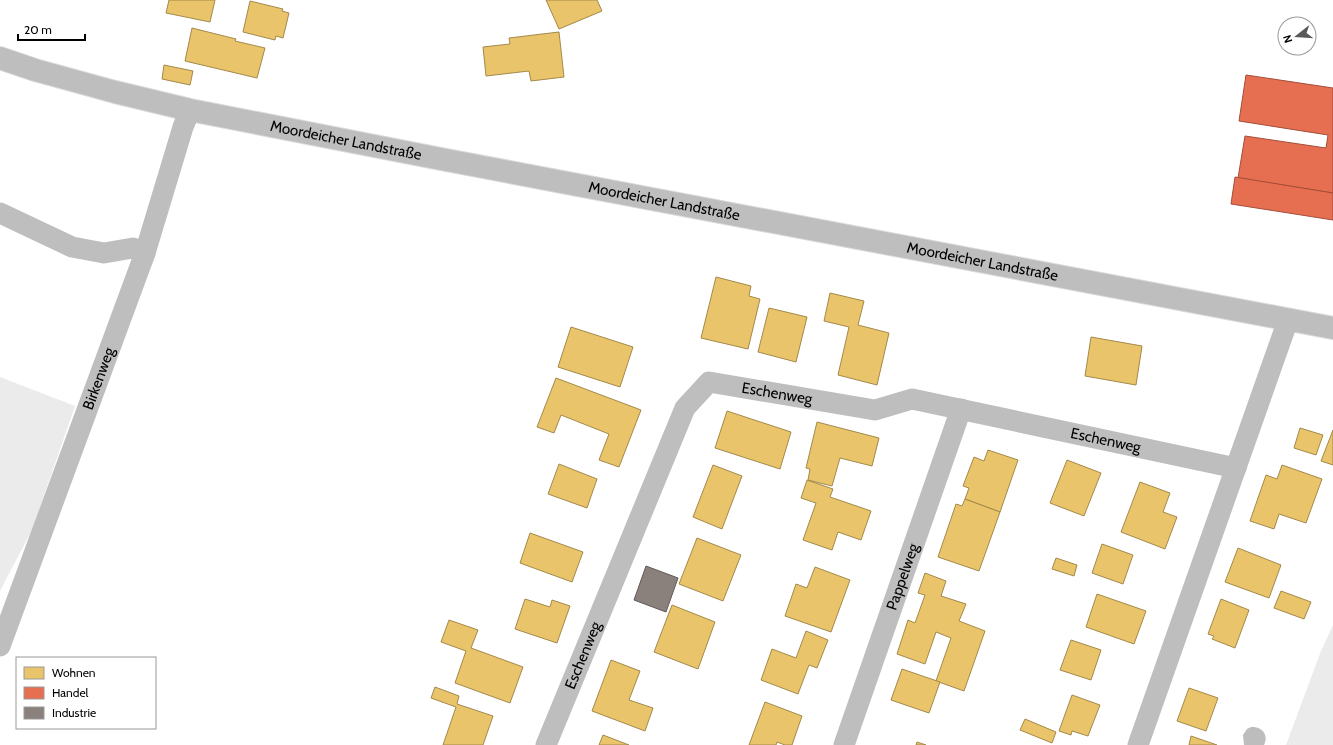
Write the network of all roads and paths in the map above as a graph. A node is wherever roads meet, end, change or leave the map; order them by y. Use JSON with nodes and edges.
{"nodes":[{"id":1,"x":0,"y":58,"type":"edge"},
{"id":2,"x":190,"y":110,"type":"junction"},
{"id":3,"x":0,"y":213,"type":"edge"},
{"id":4,"x":145,"y":253,"type":"junction"},
{"id":5,"x":1288,"y":320,"type":"junction"},
{"id":6,"x":1333,"y":328,"type":"edge"},
{"id":7,"x":961,"y":409,"type":"junction"},
{"id":8,"x":1236,"y":468,"type":"junction"},
{"id":9,"x":0,"y":646,"type":"edge"},
{"id":10,"x":546,"y":745,"type":"edge"},
{"id":11,"x":844,"y":745,"type":"edge"},
{"id":12,"x":1138,"y":745,"type":"edge"}],
"edges":[{"from":1,"to":2,"type":"main road","name":"Moordeicher Landstraße"},
{"from":2,"to":4,"type":"street","name":"Birkenweg"},
{"from":2,"to":5,"type":"main road","name":"Moordeicher Landstraße"},
{"from":3,"to":4,"type":"street"},
{"from":4,"to":9,"type":"street","name":"Birkenweg"},
{"from":5,"to":6,"type":"main road","name":"Moordeicher Landstraße"},
{"from":5,"to":8,"type":"street"},
{"from":7,"to":8,"type":"street","name":"Eschenweg"},
{"from":7,"to":10,"type":"street","name":"Eschenweg"},
{"from":7,"to":11,"type":"street","name":"Pappelweg"},
{"from":8,"to":12,"type":"street"}]}
